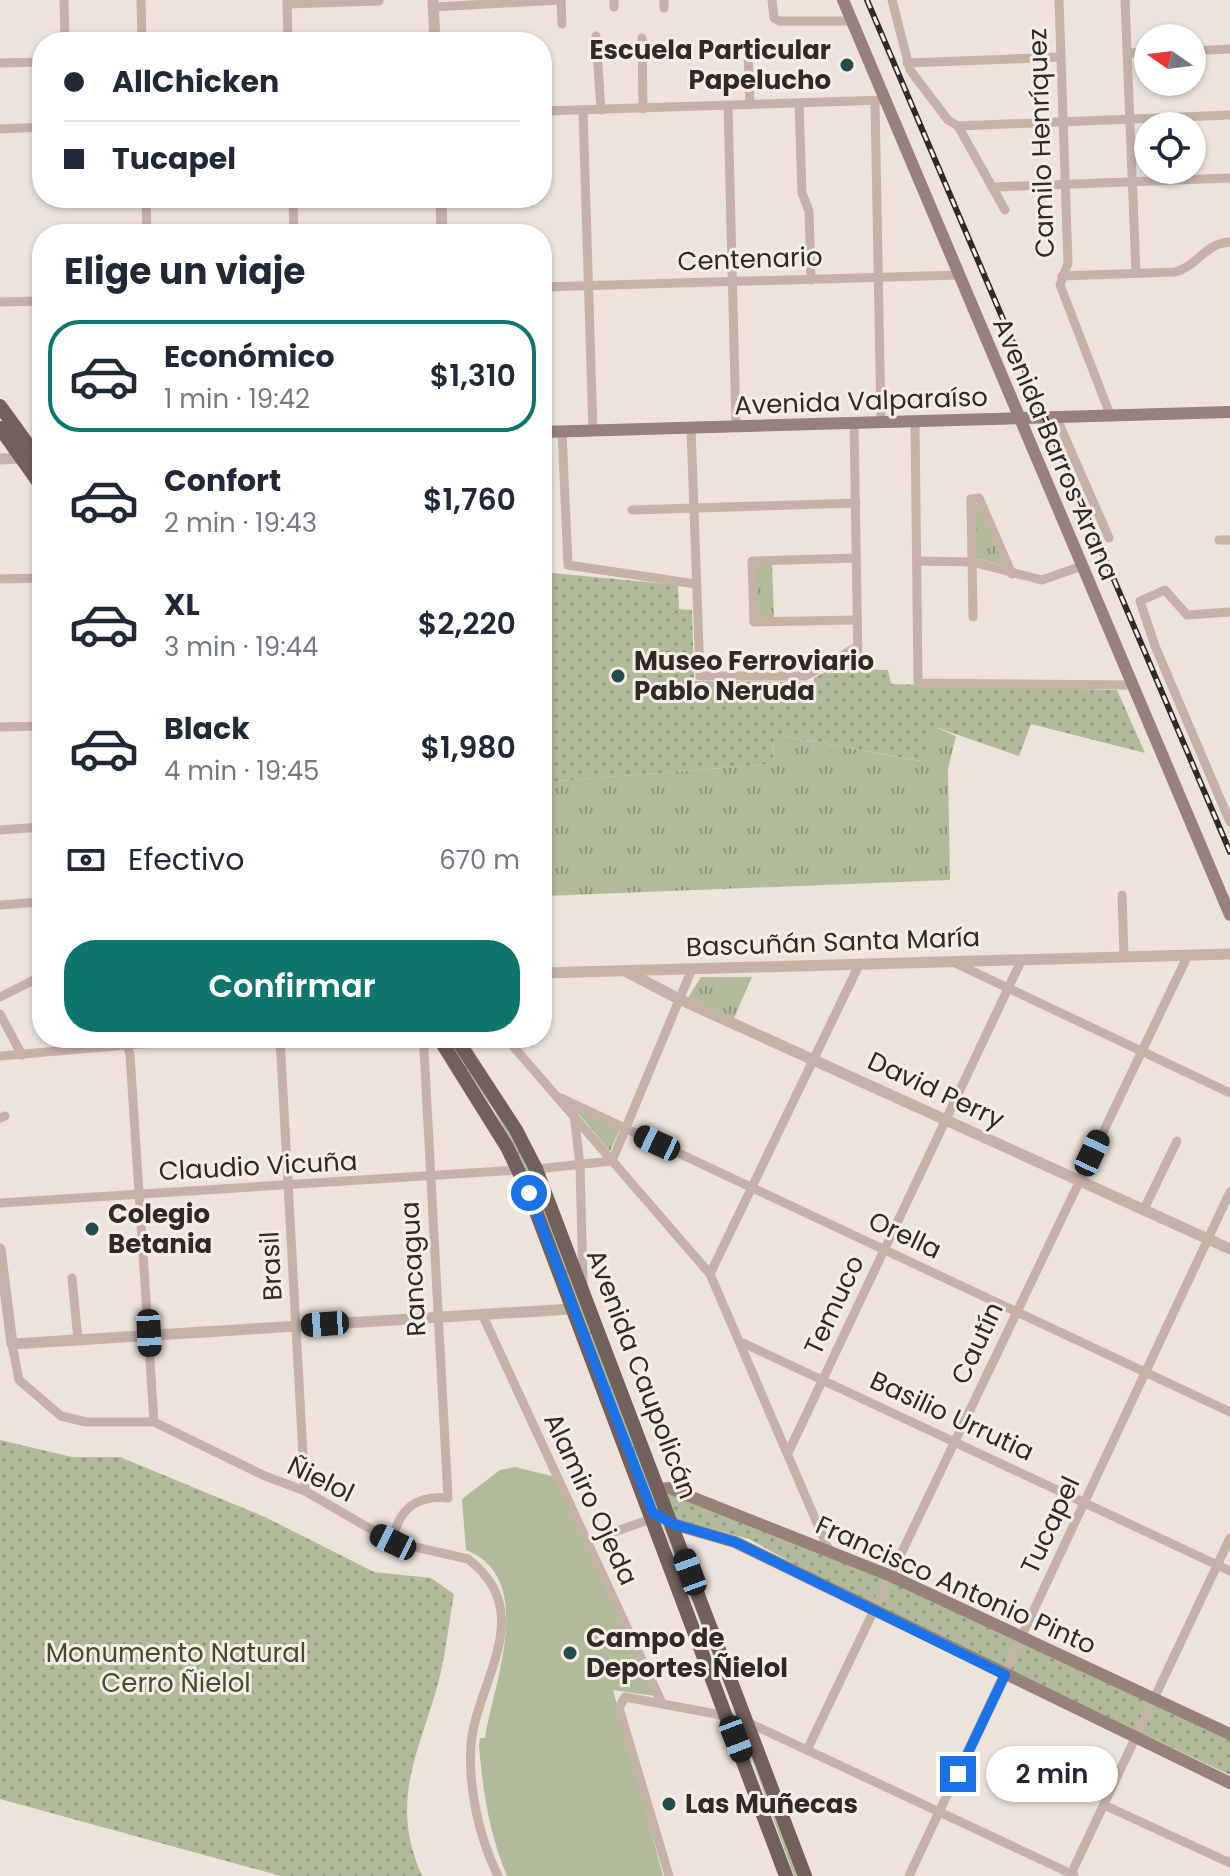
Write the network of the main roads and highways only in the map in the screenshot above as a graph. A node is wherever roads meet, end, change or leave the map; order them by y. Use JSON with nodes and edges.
{"nodes":[{"id":1,"x":843,"y":0,"type":"edge"},
{"id":2,"x":0,"y":406,"type":"edge"},
{"id":3,"x":1230,"y":412,"type":"edge"},
{"id":4,"x":1019,"y":418,"type":"junction"},
{"id":5,"x":0,"y":428,"type":"edge"},
{"id":6,"x":552,"y":432,"type":"edge"},
{"id":7,"x":12,"y":442,"type":"edge"},
{"id":8,"x":32,"y":457,"type":"edge"},
{"id":9,"x":1230,"y":915,"type":"edge"},
{"id":10,"x":445,"y":1048,"type":"edge"},
{"id":11,"x":465,"y":1048,"type":"edge"},
{"id":12,"x":507,"y":1147,"type":"junction"},
{"id":13,"x":536,"y":1169,"type":"junction"},
{"id":14,"x":571,"y":1309,"type":"junction"},
{"id":15,"x":601,"y":1335,"type":"junction"},
{"id":16,"x":616,"y":1375,"type":"junction"},
{"id":17,"x":599,"y":1380,"type":"junction"},
{"id":18,"x":660,"y":1489,"type":"junction"},
{"id":19,"x":652,"y":1514,"type":"junction"},
{"id":20,"x":673,"y":1524,"type":"junction"},
{"id":21,"x":727,"y":1716,"type":"junction"},
{"id":22,"x":747,"y":1727,"type":"junction"},
{"id":23,"x":1228,"y":1730,"type":"edge"},
{"id":24,"x":1230,"y":1783,"type":"edge"},
{"id":25,"x":787,"y":1872,"type":"edge"},
{"id":26,"x":805,"y":1876,"type":"edge"}],
"edges":[{"from":1,"to":4,"type":"main road","name":"Avenida Barros Arana"},
{"from":2,"to":7,"type":"main road"},
{"from":3,"to":4,"type":"main road","name":"Avenida Valparaíso"},
{"from":4,"to":6,"type":"main road","name":"Avenida Valparaíso"},
{"from":4,"to":9,"type":"main road","name":"Avenida Barros Arana"},
{"from":5,"to":7,"type":"main road"},
{"from":7,"to":8,"type":"main road"},
{"from":10,"to":12,"type":"main road","name":"Avenida Caupolicán"},
{"from":11,"to":13,"type":"main road","name":"Avenida Caupolicán"},
{"from":12,"to":13,"type":"main road"},
{"from":12,"to":14,"type":"main road","name":"Avenida Caupolicán"},
{"from":13,"to":15,"type":"main road","name":"Avenida Caupolicán"},
{"from":14,"to":15,"type":"main road"},
{"from":14,"to":17,"type":"main road","name":"Avenida Caupolicán"},
{"from":15,"to":16,"type":"main road","name":"Avenida Caupolicán"},
{"from":16,"to":17,"type":"main road"},
{"from":16,"to":18,"type":"main road","name":"Avenida Caupolicán"},
{"from":17,"to":19,"type":"main road","name":"Avenida Caupolicán"},
{"from":18,"to":20,"type":"main road","name":"Avenida Caupolicán"},
{"from":18,"to":23,"type":"main road","name":"Francisco Antonio Pinto"},
{"from":19,"to":20,"type":"main road"},
{"from":19,"to":21,"type":"main road","name":"Avenida Caupolicán"},
{"from":20,"to":22,"type":"main road","name":"Avenida Caupolicán"},
{"from":20,"to":24,"type":"main road","name":"Francisco Antonio Pinto"},
{"from":21,"to":22,"type":"main road"},
{"from":21,"to":25,"type":"main road","name":"Avenida Caupolicán"},
{"from":22,"to":26,"type":"main road","name":"Avenida Caupolicán"}]}
